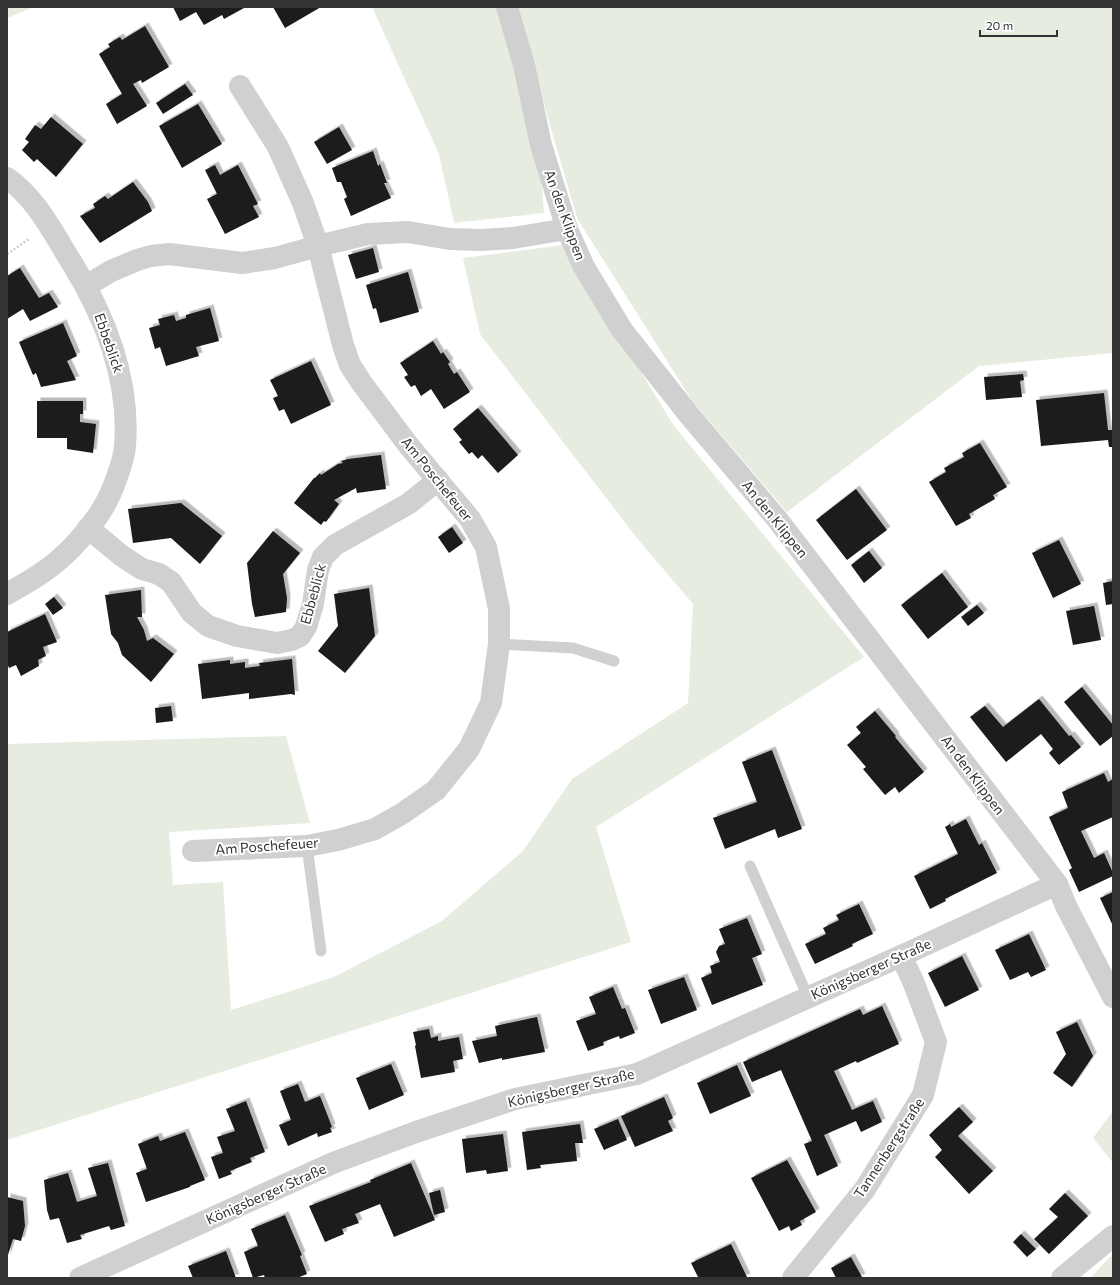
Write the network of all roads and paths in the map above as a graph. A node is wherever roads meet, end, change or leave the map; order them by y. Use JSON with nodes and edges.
{"nodes":[{"id":1,"x":508,"y":7,"type":"edge"},
{"id":2,"x":240,"y":86,"type":"dead end"},
{"id":3,"x":7,"y":178,"type":"edge"},
{"id":4,"x":567,"y":229,"type":"junction"},
{"id":5,"x":318,"y":246,"type":"junction"},
{"id":6,"x":86,"y":286,"type":"junction"},
{"id":7,"x":438,"y":480,"type":"junction"},
{"id":8,"x":88,"y":528,"type":"junction"},
{"id":9,"x":7,"y":594,"type":"edge"},
{"id":10,"x":499,"y":644,"type":"junction"},
{"id":11,"x":614,"y":661,"type":"dead end"},
{"id":12,"x":307,"y":846,"type":"junction"},
{"id":13,"x":192,"y":851,"type":"dead end"},
{"id":14,"x":750,"y":866,"type":"dead end"},
{"id":15,"x":1057,"y":884,"type":"junction"},
{"id":16,"x":321,"y":951,"type":"dead end"},
{"id":17,"x":901,"y":956,"type":"junction"},
{"id":18,"x":808,"y":997,"type":"junction"},
{"id":19,"x":1113,"y":997,"type":"edge"},
{"id":20,"x":1113,"y":1236,"type":"edge"},
{"id":21,"x":80,"y":1278,"type":"edge"},
{"id":22,"x":793,"y":1278,"type":"edge"},
{"id":23,"x":1062,"y":1278,"type":"edge"}],
"edges":[{"from":1,"to":4,"type":"street","name":"An den Klippen"},
{"from":2,"to":5,"type":"street","name":"Am Poschefeuer"},
{"from":3,"to":6,"type":"street","name":"Ebbeblick"},
{"from":4,"to":5,"type":"street"},
{"from":4,"to":15,"type":"street","name":"An den Klippen"},
{"from":5,"to":6,"type":"street"},
{"from":5,"to":7,"type":"street","name":"Am Poschefeuer"},
{"from":6,"to":8,"type":"street","name":"Ebbeblick"},
{"from":7,"to":8,"type":"street","name":"Ebbeblick"},
{"from":7,"to":10,"type":"street","name":"Am Poschefeuer"},
{"from":8,"to":9,"type":"street","name":"Ebbeblick"},
{"from":10,"to":11,"type":"lane"},
{"from":10,"to":12,"type":"street","name":"Am Poschefeuer"},
{"from":12,"to":13,"type":"street","name":"Am Poschefeuer"},
{"from":12,"to":16,"type":"lane"},
{"from":14,"to":18,"type":"lane"},
{"from":15,"to":17,"type":"street","name":"Königsberger Straße"},
{"from":15,"to":19,"type":"street","name":"An den Klippen"},
{"from":17,"to":18,"type":"street","name":"Königsberger Straße"},
{"from":17,"to":22,"type":"street","name":"Tannenbergstraße"},
{"from":18,"to":21,"type":"street","name":"Königsberger Straße"},
{"from":20,"to":23,"type":"street"}]}
